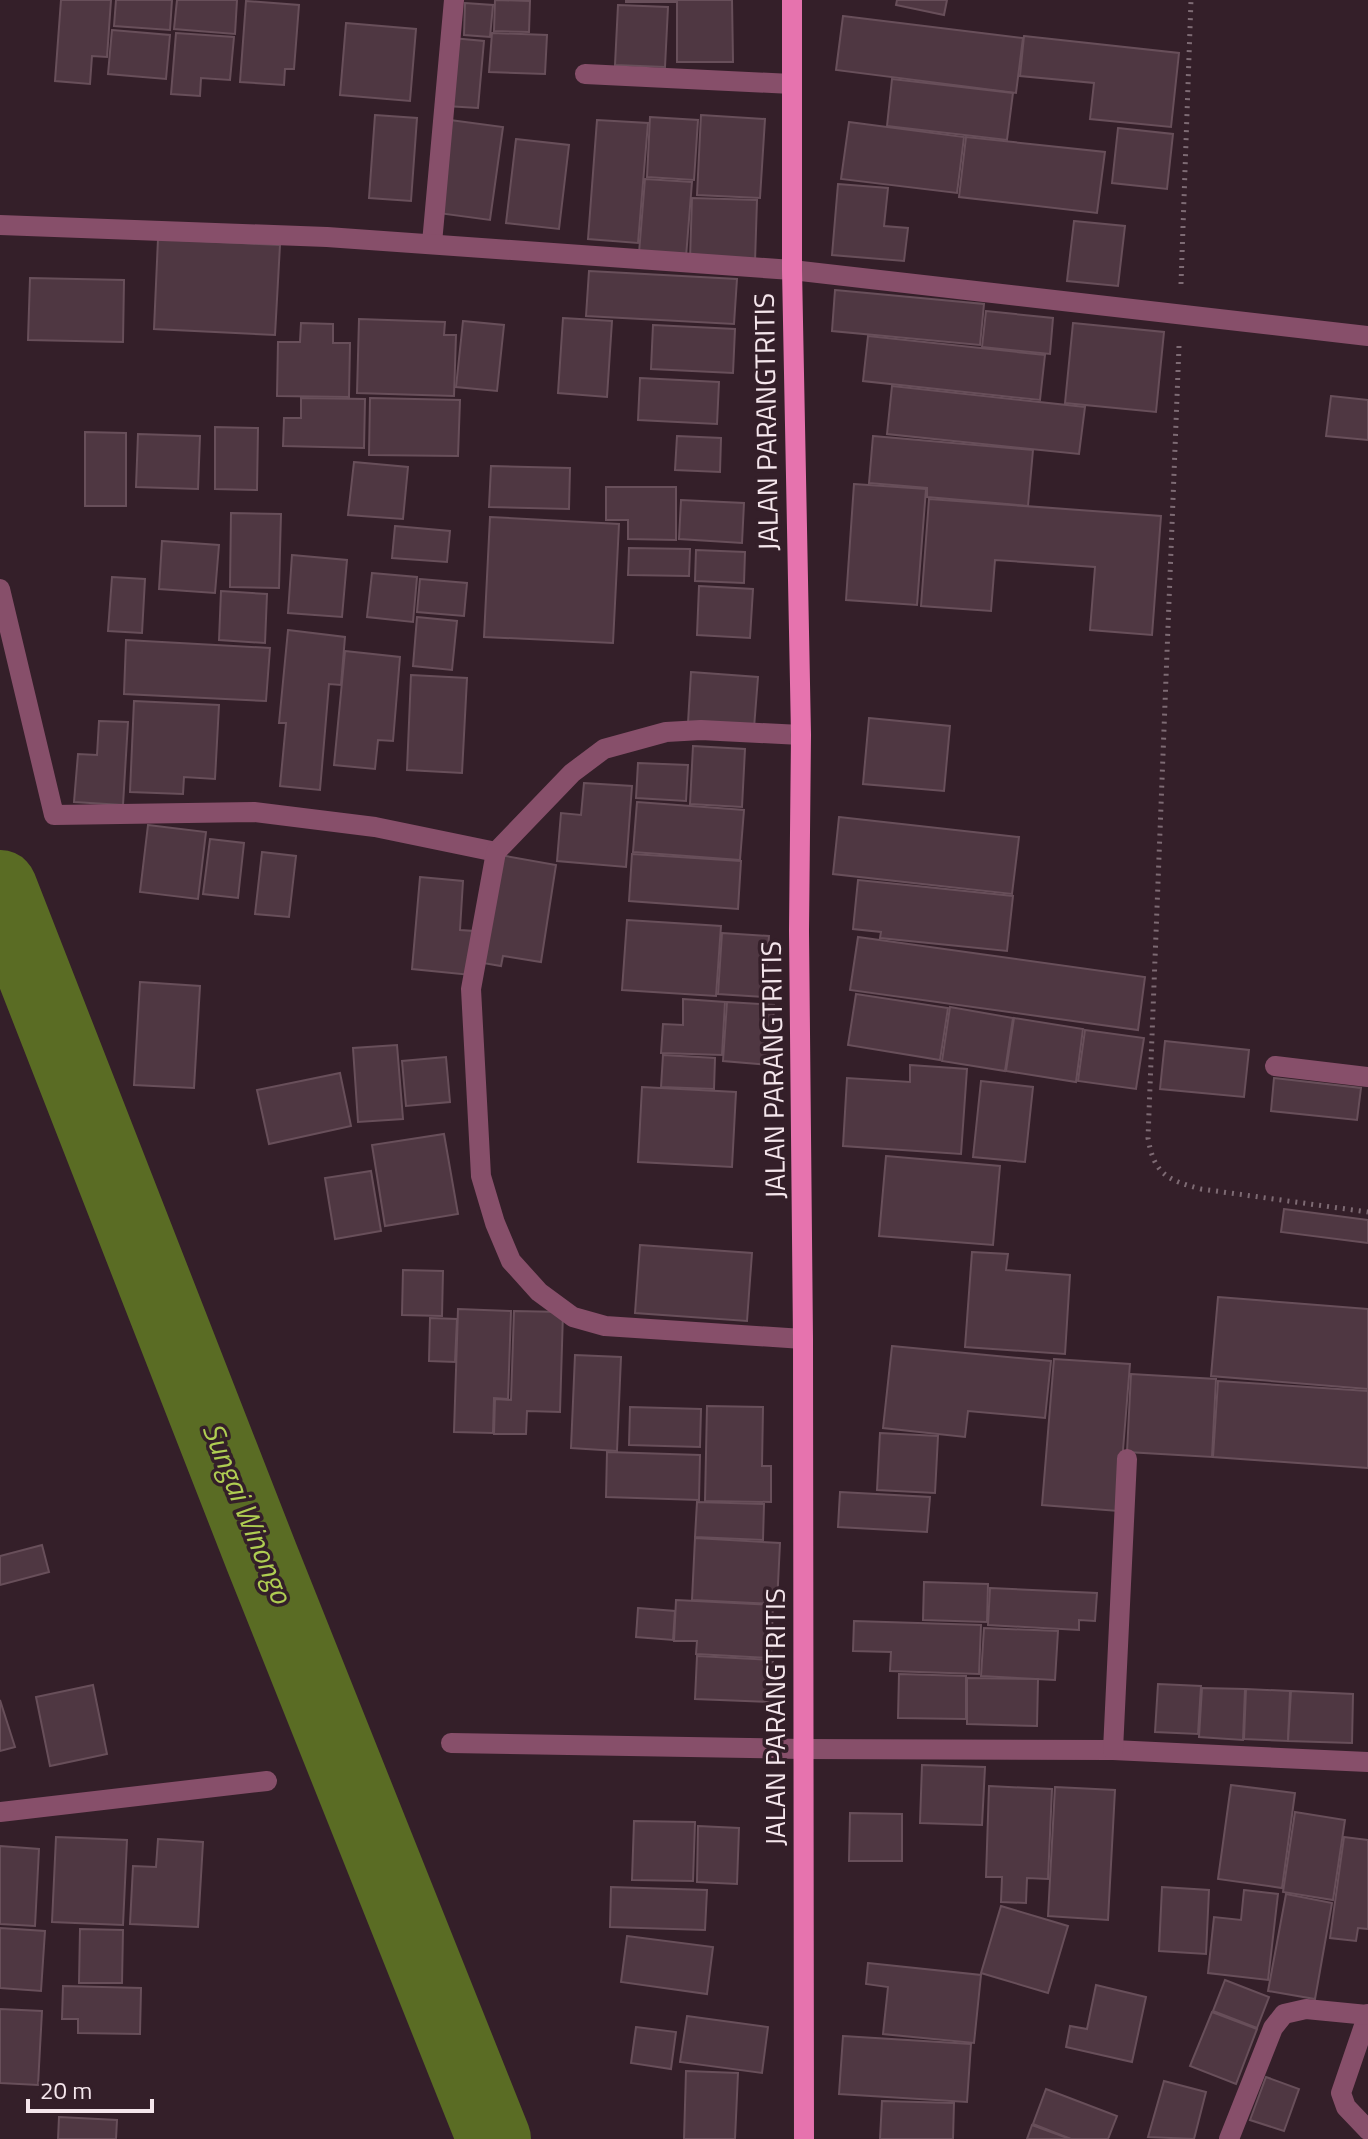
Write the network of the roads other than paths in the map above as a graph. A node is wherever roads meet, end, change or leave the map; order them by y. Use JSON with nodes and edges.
{"nodes":[{"id":1,"x":454,"y":0,"type":"edge"},
{"id":2,"x":792,"y":0,"type":"edge"},
{"id":3,"x":585,"y":74,"type":"dead end"},
{"id":4,"x":792,"y":84,"type":"junction"},
{"id":5,"x":0,"y":225,"type":"edge"},
{"id":6,"x":432,"y":243,"type":"junction"},
{"id":7,"x":792,"y":270,"type":"junction"},
{"id":8,"x":1368,"y":336,"type":"edge"},
{"id":9,"x":0,"y":589,"type":"edge"},
{"id":10,"x":801,"y":735,"type":"junction"},
{"id":11,"x":496,"y":852,"type":"junction"},
{"id":12,"x":1275,"y":1066,"type":"dead end"},
{"id":13,"x":1368,"y":1077,"type":"edge"},
{"id":14,"x":803,"y":1339,"type":"junction"},
{"id":15,"x":1127,"y":1459,"type":"dead end"},
{"id":16,"x":451,"y":1743,"type":"dead end"},
{"id":17,"x":802,"y":1749,"type":"junction"},
{"id":18,"x":1113,"y":1750,"type":"junction"},
{"id":19,"x":1368,"y":1762,"type":"edge"},
{"id":20,"x":267,"y":1781,"type":"dead end"},
{"id":21,"x":0,"y":1812,"type":"edge"},
{"id":22,"x":1368,"y":2014,"type":"edge"},
{"id":23,"x":1368,"y":2130,"type":"edge"},
{"id":24,"x":804,"y":2139,"type":"edge"},
{"id":25,"x":1229,"y":2139,"type":"edge"}],
"edges":[{"from":1,"to":6,"type":"street"},
{"from":2,"to":4,"type":"main road","name":"JALAN PARANGTRITIS"},
{"from":3,"to":4,"type":"street"},
{"from":4,"to":7,"type":"main road","name":"JALAN PARANGTRITIS"},
{"from":5,"to":6,"type":"street"},
{"from":6,"to":7,"type":"street"},
{"from":7,"to":8,"type":"street"},
{"from":7,"to":10,"type":"main road","name":"JALAN PARANGTRITIS"},
{"from":9,"to":11,"type":"street"},
{"from":10,"to":11,"type":"street"},
{"from":10,"to":14,"type":"main road","name":"JALAN PARANGTRITIS"},
{"from":11,"to":14,"type":"street"},
{"from":12,"to":13,"type":"street"},
{"from":14,"to":17,"type":"main road","name":"JALAN PARANGTRITIS"},
{"from":15,"to":18,"type":"street"},
{"from":16,"to":17,"type":"street"},
{"from":17,"to":18,"type":"street"},
{"from":17,"to":24,"type":"main road","name":"JALAN PARANGTRITIS"},
{"from":18,"to":19,"type":"street"},
{"from":20,"to":21,"type":"street"},
{"from":22,"to":23,"type":"street"},
{"from":22,"to":25,"type":"street"}]}
